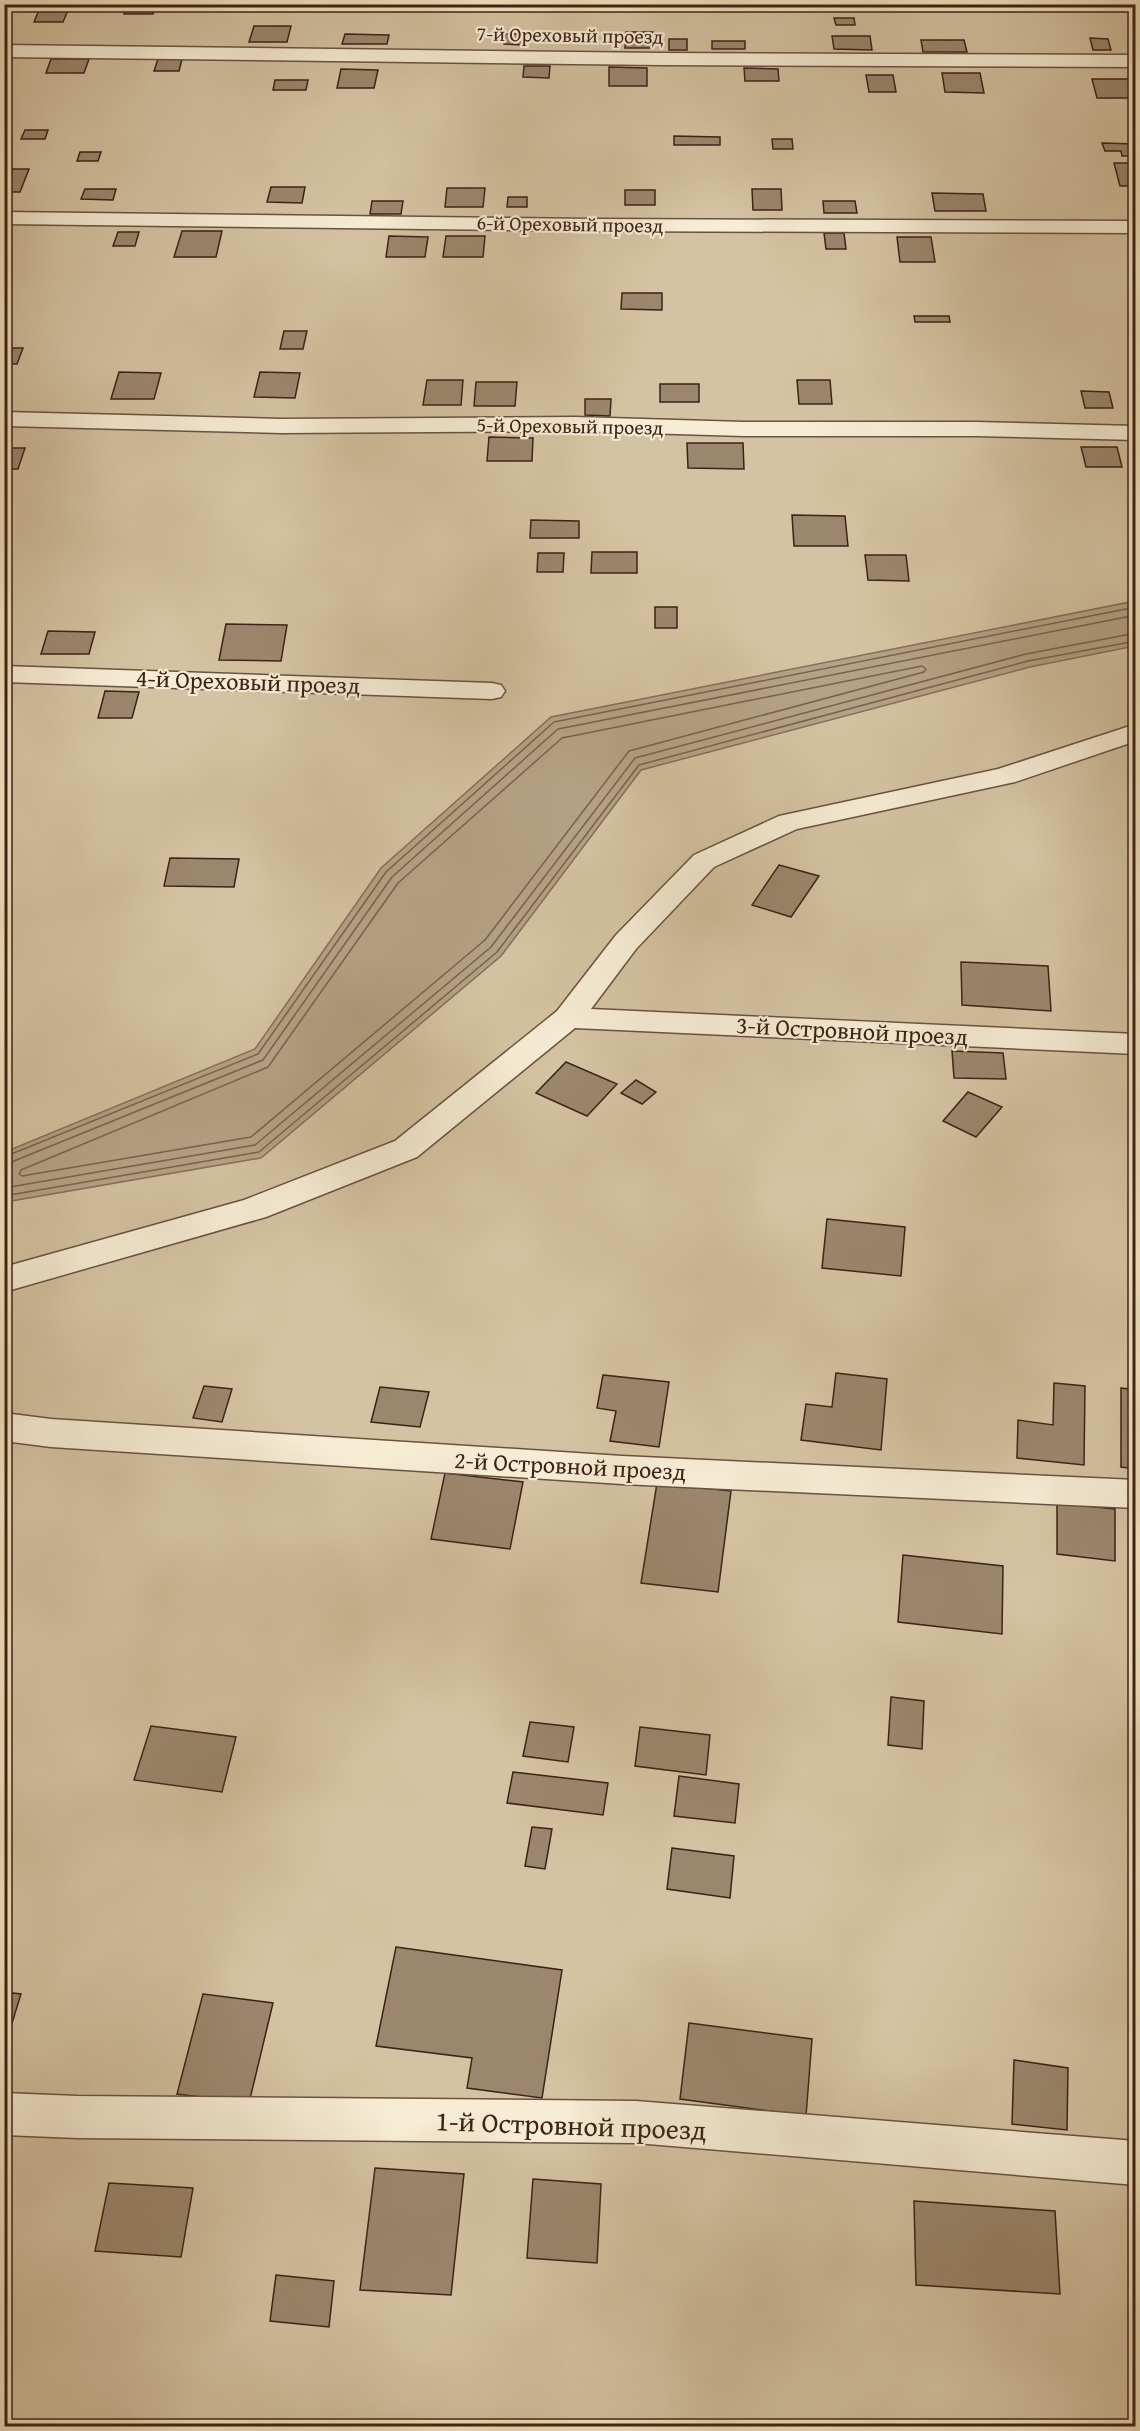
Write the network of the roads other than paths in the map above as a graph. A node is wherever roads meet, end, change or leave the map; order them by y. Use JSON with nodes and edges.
{"nodes":[{"id":1,"x":4,"y":51,"type":"edge"},
{"id":2,"x":1136,"y":61,"type":"edge"},
{"id":3,"x":4,"y":218,"type":"edge"},
{"id":4,"x":1136,"y":227,"type":"edge"},
{"id":5,"x":4,"y":419,"type":"edge"},
{"id":6,"x":1136,"y":433,"type":"edge"},
{"id":7,"x":4,"y":674,"type":"edge"},
{"id":8,"x":492,"y":691,"type":"dead end"},
{"id":9,"x":1136,"y":732,"type":"edge"},
{"id":10,"x":568,"y":1018,"type":"junction"},
{"id":11,"x":1136,"y":1044,"type":"edge"},
{"id":12,"x":4,"y":1280,"type":"edge"},
{"id":13,"x":4,"y":1427,"type":"edge"},
{"id":14,"x":1136,"y":1494,"type":"edge"},
{"id":15,"x":4,"y":2114,"type":"edge"},
{"id":16,"x":1136,"y":2163,"type":"edge"}],
"edges":[{"from":1,"to":2,"type":"street","name":"7-й Ореховый проезд"},
{"from":3,"to":4,"type":"street","name":"6-й Ореховый проезд"},
{"from":5,"to":6,"type":"street","name":"5-й Ореховый проезд"},
{"from":7,"to":8,"type":"street","name":"4-й Ореховый проезд"},
{"from":9,"to":10,"type":"street"},
{"from":10,"to":11,"type":"street","name":"3-й Островной проезд"},
{"from":10,"to":12,"type":"street"},
{"from":13,"to":14,"type":"street","name":"2-й Островной проезд"},
{"from":15,"to":16,"type":"street","name":"1-й Островной проезд"}]}
